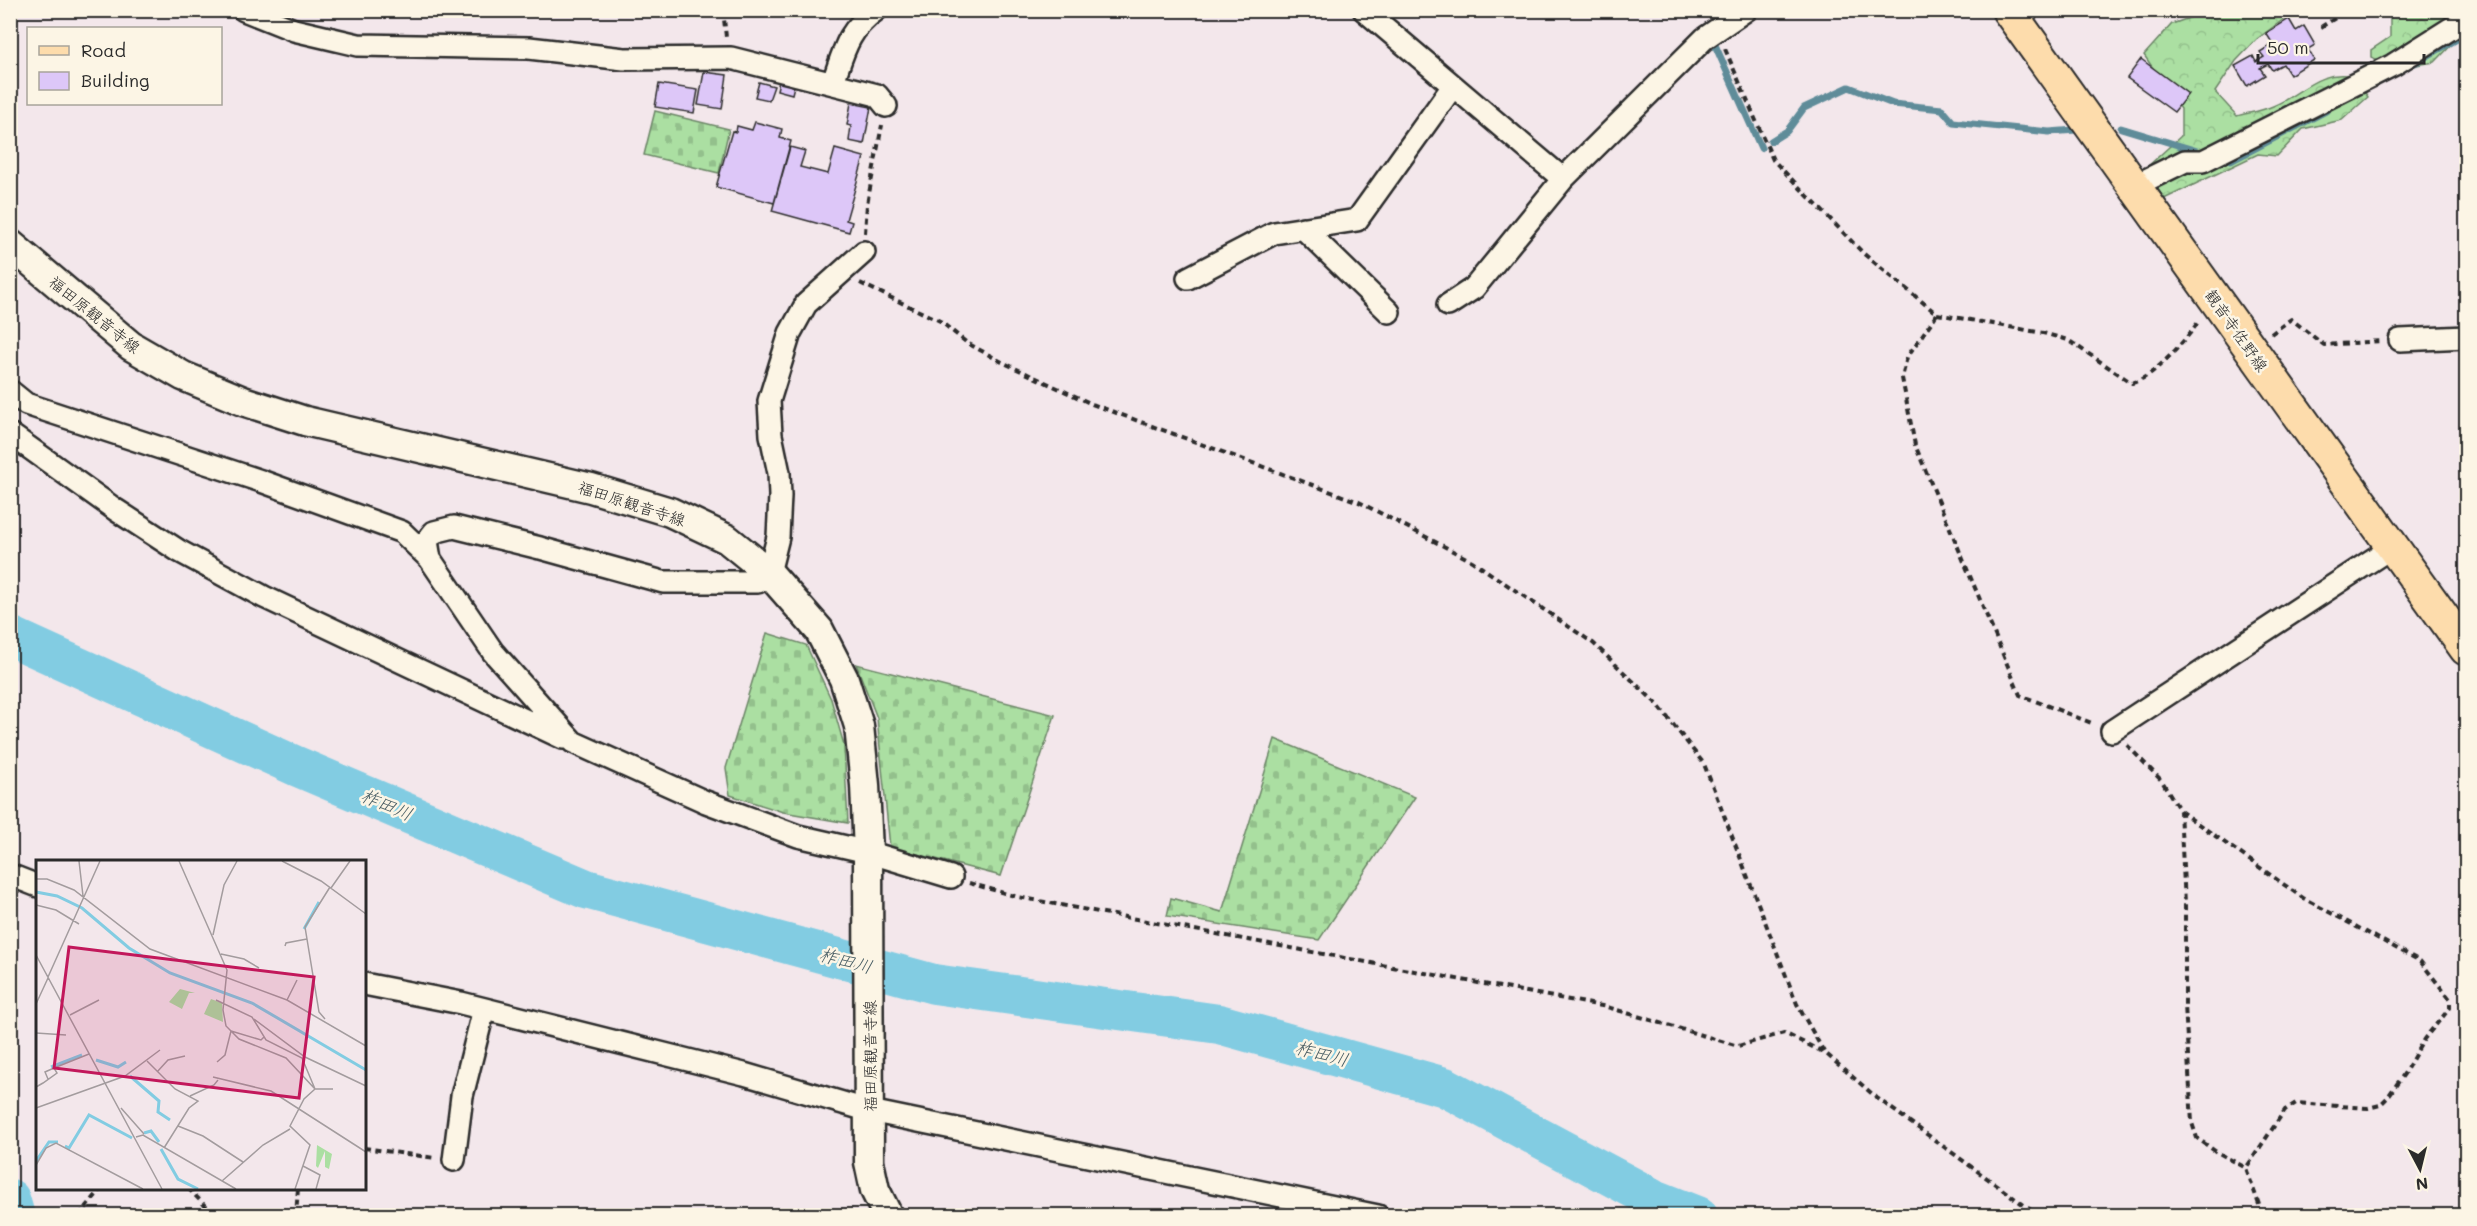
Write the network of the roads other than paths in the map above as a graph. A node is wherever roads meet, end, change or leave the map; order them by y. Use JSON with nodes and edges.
{"nodes":[{"id":1,"x":244,"y":10,"type":"edge"},
{"id":2,"x":876,"y":10,"type":"edge"},
{"id":3,"x":1364,"y":10,"type":"edge"},
{"id":4,"x":1746,"y":10,"type":"edge"},
{"id":5,"x":2008,"y":10,"type":"edge"},
{"id":6,"x":2466,"y":19,"type":"edge"},
{"id":7,"x":833,"y":82,"type":"junction"},
{"id":8,"x":1453,"y":86,"type":"junction"},
{"id":9,"x":886,"y":106,"type":"road end"},
{"id":10,"x":1563,"y":179,"type":"junction"},
{"id":11,"x":2134,"y":186,"type":"junction"},
{"id":12,"x":1303,"y":228,"type":"junction"},
{"id":13,"x":10,"y":244,"type":"edge"},
{"id":14,"x":864,"y":252,"type":"road end"},
{"id":15,"x":1188,"y":278,"type":"dead end"},
{"id":16,"x":1448,"y":305,"type":"dead end"},
{"id":17,"x":1389,"y":312,"type":"dead end"},
{"id":18,"x":2466,"y":337,"type":"edge"},
{"id":19,"x":2400,"y":340,"type":"road end"},
{"id":20,"x":10,"y":391,"type":"edge"},
{"id":21,"x":10,"y":434,"type":"edge"},
{"id":22,"x":2392,"y":547,"type":"junction"},
{"id":23,"x":430,"y":559,"type":"junction"},
{"id":24,"x":769,"y":573,"type":"junction"},
{"id":25,"x":2466,"y":649,"type":"edge"},
{"id":26,"x":2112,"y":731,"type":"road end"},
{"id":27,"x":573,"y":742,"type":"junction"},
{"id":28,"x":868,"y":852,"type":"junction"},
{"id":29,"x":10,"y":875,"type":"edge"},
{"id":30,"x":951,"y":877,"type":"road end"},
{"id":31,"x":36,"y":885,"type":"edge"},
{"id":32,"x":366,"y":984,"type":"edge"},
{"id":33,"x":484,"y":1009,"type":"junction"},
{"id":34,"x":870,"y":1111,"type":"junction"},
{"id":35,"x":454,"y":1160,"type":"road end"},
{"id":36,"x":888,"y":1215,"type":"edge"},
{"id":37,"x":1378,"y":1215,"type":"edge"}],
"edges":[{"from":1,"to":7,"type":"street"},
{"from":2,"to":7,"type":"street"},
{"from":3,"to":8,"type":"street"},
{"from":4,"to":10,"type":"street"},
{"from":5,"to":11,"type":"main road","name":"観音寺佐野線"},
{"from":6,"to":11,"type":"street"},
{"from":7,"to":9,"type":"street"},
{"from":8,"to":10,"type":"street"},
{"from":8,"to":12,"type":"street"},
{"from":10,"to":16,"type":"street"},
{"from":11,"to":22,"type":"main road","name":"観音寺佐野線"},
{"from":12,"to":15,"type":"street"},
{"from":12,"to":17,"type":"street"},
{"from":13,"to":24,"type":"main road","name":"福田原観音寺線"},
{"from":14,"to":24,"type":"street"},
{"from":18,"to":19,"type":"street"},
{"from":20,"to":23,"type":"street"},
{"from":21,"to":27,"type":"street"},
{"from":22,"to":25,"type":"main road","name":"観音寺佐野線"},
{"from":22,"to":26,"type":"street"},
{"from":23,"to":24,"type":"street"},
{"from":23,"to":27,"type":"street"},
{"from":24,"to":28,"type":"main road","name":"福田原観音寺線"},
{"from":27,"to":28,"type":"street"},
{"from":28,"to":30,"type":"street"},
{"from":28,"to":34,"type":"main road","name":"福田原観音寺線"},
{"from":29,"to":31,"type":"street"},
{"from":32,"to":33,"type":"street"},
{"from":33,"to":34,"type":"street"},
{"from":33,"to":35,"type":"street"},
{"from":34,"to":36,"type":"main road","name":"福田原観音寺線"},
{"from":34,"to":37,"type":"street"}]}
